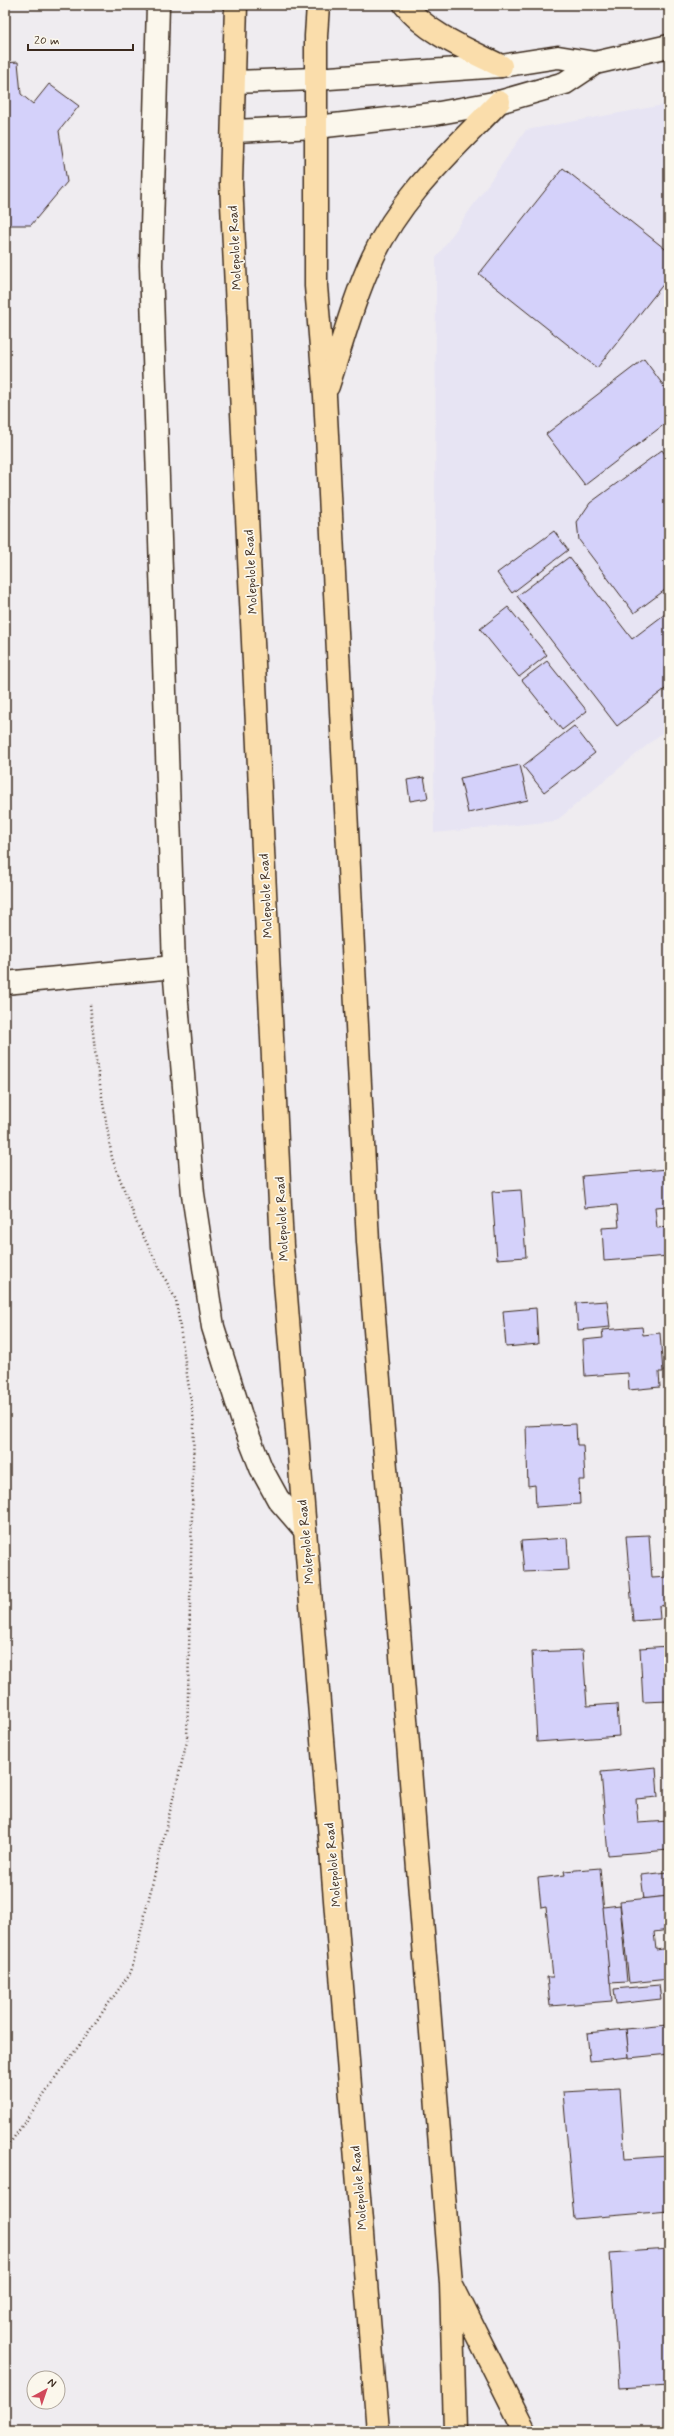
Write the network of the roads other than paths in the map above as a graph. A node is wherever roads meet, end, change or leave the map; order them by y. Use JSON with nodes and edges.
{"nodes":[{"id":1,"x":158,"y":5,"type":"edge"},
{"id":2,"x":236,"y":5,"type":"edge"},
{"id":3,"x":318,"y":5,"type":"edge"},
{"id":4,"x":406,"y":5,"type":"edge"},
{"id":5,"x":669,"y":46,"type":"edge"},
{"id":6,"x":595,"y":63,"type":"junction"},
{"id":7,"x":501,"y":66,"type":"junction"},
{"id":8,"x":315,"y":79,"type":"junction"},
{"id":9,"x":235,"y":82,"type":"junction"},
{"id":10,"x":499,"y":102,"type":"junction"},
{"id":11,"x":316,"y":127,"type":"junction"},
{"id":12,"x":234,"y":130,"type":"junction"},
{"id":13,"x":325,"y":396,"type":"junction"},
{"id":14,"x":174,"y":967,"type":"junction"},
{"id":15,"x":5,"y":984,"type":"edge"},
{"id":16,"x":304,"y":1529,"type":"junction"},
{"id":17,"x":451,"y":2283,"type":"junction"},
{"id":18,"x":378,"y":2431,"type":"edge"},
{"id":19,"x":455,"y":2431,"type":"edge"},
{"id":20,"x":525,"y":2431,"type":"edge"}],
"edges":[{"from":1,"to":14,"type":"street"},
{"from":2,"to":9,"type":"main road","name":"Molepolole Road"},
{"from":3,"to":8,"type":"main road"},
{"from":4,"to":7,"type":"main road"},
{"from":5,"to":6,"type":"street"},
{"from":6,"to":7,"type":"street"},
{"from":6,"to":10,"type":"street"},
{"from":7,"to":8,"type":"street"},
{"from":8,"to":9,"type":"street"},
{"from":8,"to":11,"type":"main road"},
{"from":9,"to":12,"type":"main road","name":"Molepolole Road"},
{"from":10,"to":11,"type":"street"},
{"from":10,"to":13,"type":"main road"},
{"from":11,"to":12,"type":"street"},
{"from":11,"to":13,"type":"main road"},
{"from":12,"to":16,"type":"main road","name":"Molepolole Road"},
{"from":13,"to":17,"type":"main road"},
{"from":14,"to":15,"type":"street"},
{"from":14,"to":16,"type":"street"},
{"from":16,"to":18,"type":"main road","name":"Molepolole Road"},
{"from":17,"to":19,"type":"main road"},
{"from":17,"to":20,"type":"main road"}]}
